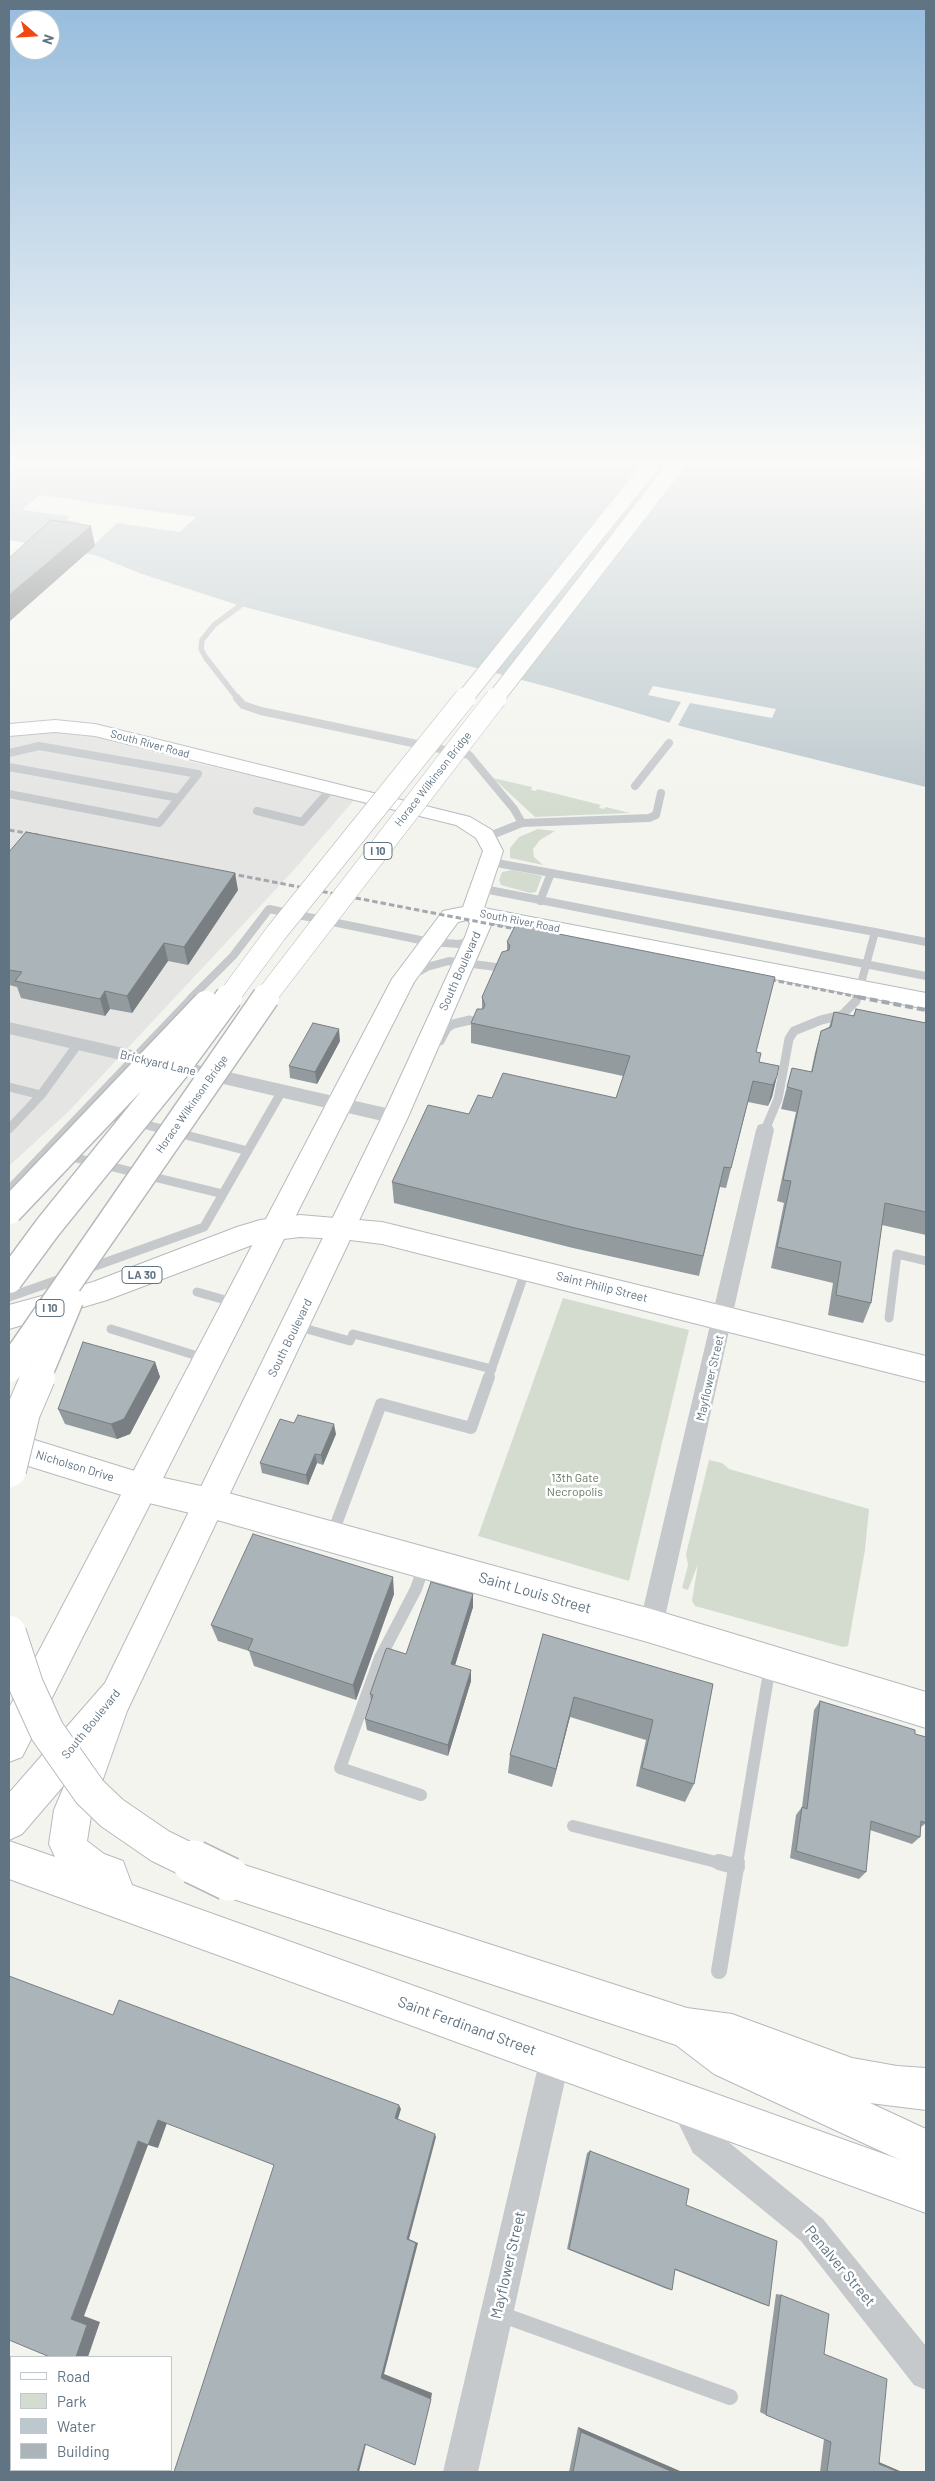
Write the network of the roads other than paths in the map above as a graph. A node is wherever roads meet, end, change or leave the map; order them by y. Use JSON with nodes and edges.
{"nodes":[{"id":1,"x":559,"y":580,"type":"edge"},
{"id":2,"x":587,"y":580,"type":"edge"},
{"id":3,"x":252,"y":597,"type":"dead end"},
{"id":4,"x":9,"y":730,"type":"edge"},
{"id":5,"x":669,"y":742,"type":"dead end"},
{"id":6,"x":9,"y":753,"type":"edge"},
{"id":7,"x":9,"y":767,"type":"edge"},
{"id":8,"x":635,"y":786,"type":"dead end"},
{"id":9,"x":330,"y":789,"type":"junction"},
{"id":10,"x":661,"y":793,"type":"dead end"},
{"id":11,"x":9,"y":794,"type":"edge"},
{"id":12,"x":179,"y":798,"type":"junction"},
{"id":13,"x":257,"y":811,"type":"dead end"},
{"id":14,"x":522,"y":823,"type":"junction"},
{"id":15,"x":487,"y":837,"type":"junction"},
{"id":16,"x":491,"y":862,"type":"junction"},
{"id":17,"x":551,"y":873,"type":"junction"},
{"id":18,"x":476,"y":900,"type":"junction"},
{"id":19,"x":540,"y":901,"type":"junction"},
{"id":20,"x":875,"y":932,"type":"junction"},
{"id":21,"x":276,"y":934,"type":"junction"},
{"id":22,"x":430,"y":942,"type":"junction"},
{"id":23,"x":926,"y":942,"type":"edge"},
{"id":24,"x":469,"y":951,"type":"junction"},
{"id":25,"x":867,"y":964,"type":"junction"},
{"id":26,"x":504,"y":968,"type":"edge"},
{"id":27,"x":926,"y":976,"type":"edge"},
{"id":28,"x":402,"y":984,"type":"junction"},
{"id":29,"x":861,"y":988,"type":"junction"},
{"id":30,"x":926,"y":1001,"type":"edge"},
{"id":31,"x":479,"y":1024,"type":"edge"},
{"id":32,"x":9,"y":1028,"type":"edge"},
{"id":33,"x":78,"y":1044,"type":"junction"},
{"id":34,"x":134,"y":1057,"type":"junction"},
{"id":35,"x":9,"y":1087,"type":"edge"},
{"id":36,"x":282,"y":1092,"type":"junction"},
{"id":37,"x":41,"y":1095,"type":"junction"},
{"id":38,"x":338,"y":1104,"type":"junction"},
{"id":39,"x":84,"y":1109,"type":"junction"},
{"id":40,"x":395,"y":1117,"type":"junction"},
{"id":41,"x":9,"y":1129,"type":"edge"},
{"id":42,"x":765,"y":1130,"type":"joint"},
{"id":43,"x":46,"y":1151,"type":"junction"},
{"id":44,"x":248,"y":1151,"type":"junction"},
{"id":45,"x":9,"y":1190,"type":"edge"},
{"id":46,"x":223,"y":1194,"type":"junction"},
{"id":47,"x":9,"y":1211,"type":"edge"},
{"id":48,"x":342,"y":1228,"type":"junction"},
{"id":49,"x":274,"y":1229,"type":"junction"},
{"id":50,"x":93,"y":1247,"type":"junction"},
{"id":51,"x":926,"y":1260,"type":"edge"},
{"id":52,"x":526,"y":1268,"type":"junction"},
{"id":53,"x":9,"y":1280,"type":"edge"},
{"id":54,"x":197,"y":1292,"type":"dead end"},
{"id":55,"x":9,"y":1297,"type":"edge"},
{"id":56,"x":236,"y":1303,"type":"junction"},
{"id":57,"x":9,"y":1317,"type":"edge"},
{"id":58,"x":889,"y":1318,"type":"dead end"},
{"id":59,"x":723,"y":1319,"type":"junction"},
{"id":60,"x":296,"y":1326,"type":"junction"},
{"id":61,"x":111,"y":1329,"type":"dead end"},
{"id":62,"x":207,"y":1359,"type":"junction"},
{"id":63,"x":9,"y":1369,"type":"edge"},
{"id":64,"x":492,"y":1369,"type":"junction"},
{"id":65,"x":926,"y":1369,"type":"edge"},
{"id":66,"x":9,"y":1446,"type":"edge"},
{"id":67,"x":9,"y":1470,"type":"edge"},
{"id":68,"x":141,"y":1487,"type":"junction"},
{"id":69,"x":210,"y":1503,"type":"junction"},
{"id":70,"x":330,"y":1538,"type":"junction"},
{"id":71,"x":426,"y":1563,"type":"junction"},
{"id":72,"x":651,"y":1626,"type":"junction"},
{"id":73,"x":9,"y":1632,"type":"edge"},
{"id":74,"x":771,"y":1663,"type":"junction"},
{"id":75,"x":118,"y":1695,"type":"junction"},
{"id":76,"x":926,"y":1710,"type":"edge"},
{"id":77,"x":9,"y":1744,"type":"edge"},
{"id":78,"x":420,"y":1795,"type":"dead end"},
{"id":79,"x":9,"y":1821,"type":"edge"},
{"id":80,"x":573,"y":1826,"type":"dead end"},
{"id":81,"x":9,"y":1860,"type":"edge"},
{"id":82,"x":737,"y":1867,"type":"junction"},
{"id":83,"x":119,"y":1900,"type":"junction"},
{"id":84,"x":719,"y":1971,"type":"dead end"},
{"id":85,"x":687,"y":2028,"type":"junction"},
{"id":86,"x":555,"y":2058,"type":"junction"},
{"id":87,"x":926,"y":2089,"type":"edge"},
{"id":88,"x":684,"y":2105,"type":"junction"},
{"id":89,"x":926,"y":2151,"type":"edge"},
{"id":90,"x":926,"y":2191,"type":"edge"},
{"id":91,"x":497,"y":2313,"type":"junction"},
{"id":92,"x":926,"y":2373,"type":"edge"},
{"id":93,"x":730,"y":2397,"type":"dead end"},
{"id":94,"x":460,"y":2472,"type":"edge"}],
"edges":[{"from":1,"to":21,"type":"main road","name":"Horace Wilkinson Bridge","number":"I 10","bridge":true},
{"from":2,"to":50,"type":"main road","name":"Horace Wilkinson Bridge","number":"I 10","bridge":true},
{"from":3,"to":14,"type":"lane"},
{"from":4,"to":9,"type":"main road","name":"South River Road"},
{"from":5,"to":8,"type":"lane"},
{"from":6,"to":12,"type":"lane"},
{"from":7,"to":12,"type":"lane"},
{"from":9,"to":13,"type":"lane"},
{"from":9,"to":15,"type":"main road","name":"South River Road"},
{"from":10,"to":14,"type":"lane"},
{"from":11,"to":12,"type":"lane"},
{"from":14,"to":15,"type":"lane"},
{"from":15,"to":16,"type":"main road"},
{"from":16,"to":17,"type":"lane"},
{"from":16,"to":18,"type":"main road","name":"South River Road"},
{"from":17,"to":19,"type":"lane"},
{"from":17,"to":20,"type":"lane"},
{"from":18,"to":19,"type":"lane"},
{"from":18,"to":22,"type":"main road","name":"South Boulevard"},
{"from":18,"to":24,"type":"main road","name":"South Boulevard"},
{"from":18,"to":29,"type":"main road","name":"South River Road"},
{"from":19,"to":25,"type":"lane"},
{"from":20,"to":23,"type":"lane"},
{"from":20,"to":25,"type":"lane"},
{"from":21,"to":47,"type":"main road","bridge":true},
{"from":21,"to":53,"type":"main road","number":"I 10","bridge":true},
{"from":22,"to":24,"type":"lane"},
{"from":22,"to":28,"type":"main road","name":"South Boulevard"},
{"from":22,"to":34,"type":"lane"},
{"from":24,"to":26,"type":"lane"},
{"from":24,"to":28,"type":"lane"},
{"from":24,"to":40,"type":"main road","name":"South Boulevard"},
{"from":25,"to":27,"type":"lane"},
{"from":25,"to":29,"type":"lane"},
{"from":28,"to":38,"type":"main road","name":"South Boulevard"},
{"from":29,"to":30,"type":"main road","name":"South River Road"},
{"from":29,"to":42,"type":"lane"},
{"from":31,"to":40,"type":"lane"},
{"from":32,"to":33,"type":"street","name":"Brickyard Lane"},
{"from":33,"to":34,"type":"street","name":"Brickyard Lane"},
{"from":33,"to":37,"type":"lane"},
{"from":34,"to":36,"type":"street","name":"Brickyard Lane"},
{"from":34,"to":39,"type":"lane"},
{"from":35,"to":37,"type":"lane"},
{"from":36,"to":38,"type":"street","name":"Brickyard Lane"},
{"from":36,"to":44,"type":"lane"},
{"from":37,"to":41,"type":"lane"},
{"from":38,"to":40,"type":"street","name":"Brickyard Lane"},
{"from":38,"to":49,"type":"main road","name":"South Boulevard"},
{"from":39,"to":43,"type":"lane"},
{"from":39,"to":44,"type":"lane"},
{"from":40,"to":48,"type":"main road","name":"South Boulevard"},
{"from":42,"to":59,"type":"street","name":"Mayflower Street"},
{"from":43,"to":45,"type":"lane"},
{"from":43,"to":46,"type":"lane"},
{"from":44,"to":46,"type":"lane"},
{"from":46,"to":55,"type":"lane"},
{"from":48,"to":49,"type":"main road","name":"Saint Philip Street"},
{"from":48,"to":52,"type":"main road","name":"Saint Philip Street"},
{"from":48,"to":60,"type":"main road","name":"South Boulevard"},
{"from":49,"to":56,"type":"main road","name":"South Boulevard"},
{"from":49,"to":57,"type":"main road","number":"LA 30"},
{"from":50,"to":63,"type":"main road","number":"I 10","bridge":true},
{"from":50,"to":67,"type":"main road","bridge":true},
{"from":51,"to":58,"type":"lane"},
{"from":52,"to":59,"type":"main road","name":"Saint Philip Street"},
{"from":52,"to":64,"type":"lane"},
{"from":54,"to":56,"type":"lane"},
{"from":56,"to":62,"type":"main road","name":"South Boulevard"},
{"from":59,"to":65,"type":"main road","name":"Saint Philip Street"},
{"from":59,"to":72,"type":"street","name":"Mayflower Street"},
{"from":60,"to":64,"type":"lane"},
{"from":60,"to":69,"type":"main road","name":"South Boulevard"},
{"from":61,"to":62,"type":"lane"},
{"from":62,"to":68,"type":"main road","name":"South Boulevard"},
{"from":64,"to":70,"type":"lane"},
{"from":66,"to":68,"type":"main road","name":"Nicholson Drive"},
{"from":68,"to":69,"type":"main road","name":"Saint Louis Street"},
{"from":68,"to":77,"type":"main road","name":"South Boulevard"},
{"from":69,"to":70,"type":"main road","name":"Saint Louis Street"},
{"from":69,"to":75,"type":"main road","name":"South Boulevard"},
{"from":70,"to":71,"type":"main road","name":"Saint Louis Street"},
{"from":71,"to":72,"type":"main road","name":"Saint Louis Street"},
{"from":71,"to":78,"type":"lane"},
{"from":72,"to":74,"type":"main road","name":"Saint Louis Street"},
{"from":73,"to":85,"type":"main road","bridge":true},
{"from":74,"to":76,"type":"main road","name":"Saint Louis Street"},
{"from":74,"to":82,"type":"lane"},
{"from":75,"to":79,"type":"main road","name":"South Boulevard"},
{"from":75,"to":83,"type":"main road"},
{"from":80,"to":82,"type":"lane"},
{"from":81,"to":83,"type":"main road","name":"Saint Ferdinand Street"},
{"from":82,"to":84,"type":"lane"},
{"from":83,"to":86,"type":"main road","name":"Saint Ferdinand Street"},
{"from":85,"to":87,"type":"main road"},
{"from":85,"to":89,"type":"main road"},
{"from":86,"to":88,"type":"main road","name":"Saint Ferdinand Street"},
{"from":86,"to":91,"type":"street","name":"Mayflower Street"},
{"from":88,"to":90,"type":"main road","name":"Saint Ferdinand Street"},
{"from":88,"to":92,"type":"street","name":"Penalver Street"},
{"from":91,"to":93,"type":"lane"},
{"from":91,"to":94,"type":"street","name":"Mayflower Street"}]}
